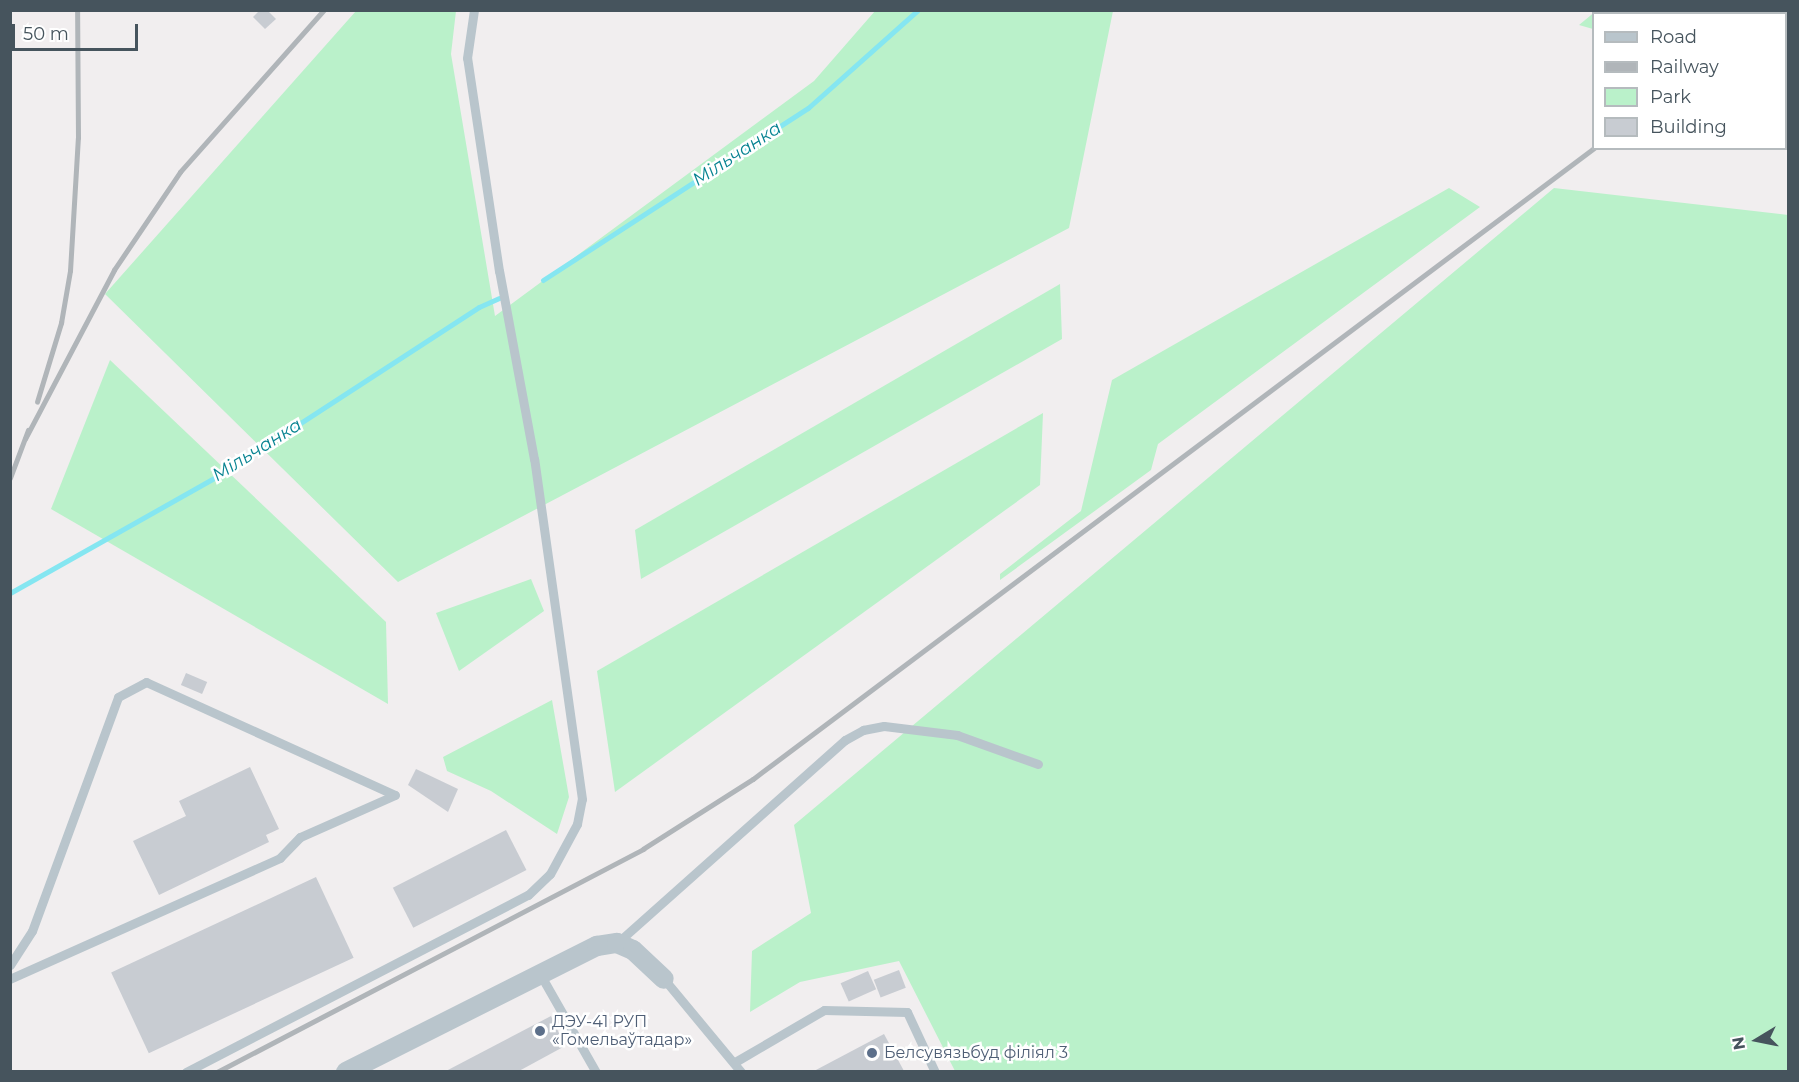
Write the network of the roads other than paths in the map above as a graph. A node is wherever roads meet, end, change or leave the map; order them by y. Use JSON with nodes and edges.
{"nodes":[{"id":1,"x":474,"y":10,"type":"edge"},
{"id":2,"x":1038,"y":764,"type":"dead end"},
{"id":3,"x":617,"y":943,"type":"junction"},
{"id":4,"x":10,"y":965,"type":"edge"},
{"id":5,"x":539,"y":972,"type":"junction"},
{"id":6,"x":10,"y":979,"type":"edge"},
{"id":7,"x":664,"y":979,"type":"joint"},
{"id":8,"x":735,"y":1062,"type":"junction"},
{"id":9,"x":186,"y":1071,"type":"edge"},
{"id":10,"x":346,"y":1071,"type":"edge"},
{"id":11,"x":596,"y":1071,"type":"edge"},
{"id":12,"x":741,"y":1071,"type":"edge"},
{"id":13,"x":935,"y":1071,"type":"edge"}],
"edges":[{"from":1,"to":9,"type":"lane"},
{"from":2,"to":3,"type":"lane"},
{"from":3,"to":5,"type":"street"},
{"from":3,"to":7,"type":"street"},
{"from":4,"to":6,"type":"lane"},
{"from":5,"to":10,"type":"street"},
{"from":5,"to":11,"type":"lane"},
{"from":7,"to":8,"type":"lane"},
{"from":8,"to":12,"type":"lane"},
{"from":8,"to":13,"type":"lane"}]}
